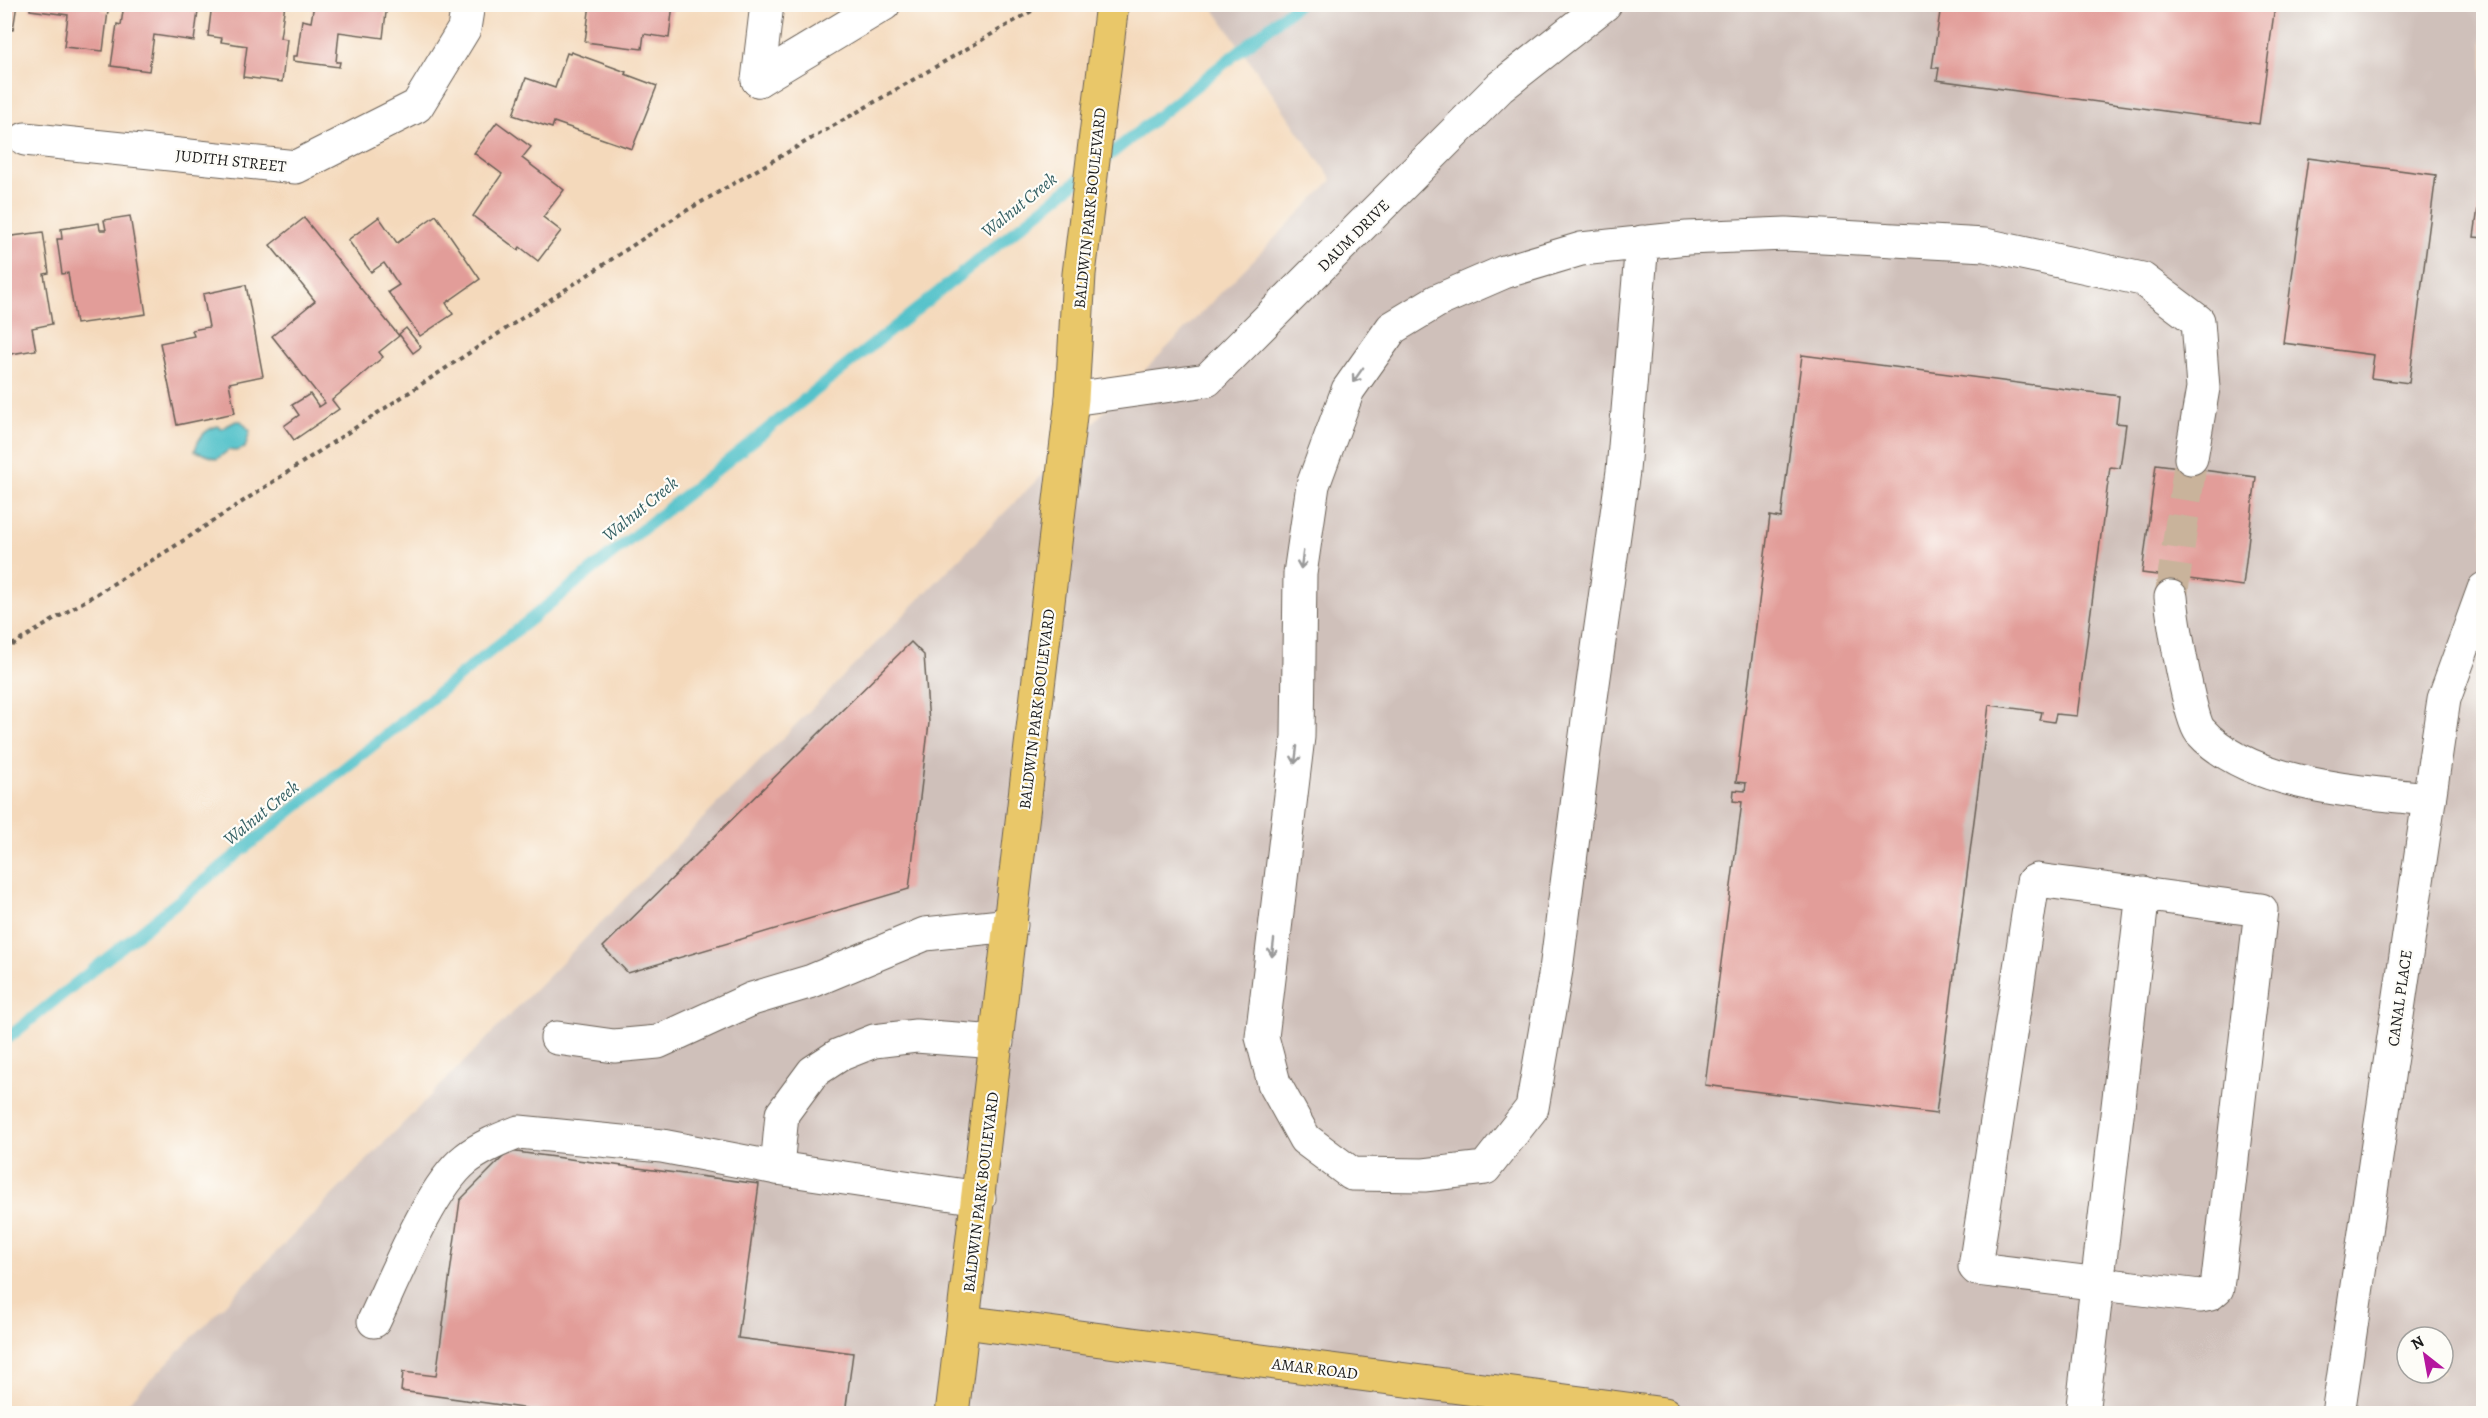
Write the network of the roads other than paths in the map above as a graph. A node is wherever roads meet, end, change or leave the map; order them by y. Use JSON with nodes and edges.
{"nodes":[{"id":1,"x":468,"y":4,"type":"edge"},
{"id":2,"x":767,"y":4,"type":"edge"},
{"id":3,"x":884,"y":4,"type":"edge"},
{"id":4,"x":1605,"y":4,"type":"edge"},
{"id":5,"x":1112,"y":7,"type":"edge"},
{"id":6,"x":25,"y":139,"type":"dead end"},
{"id":7,"x":1642,"y":242,"type":"junction"},
{"id":8,"x":1072,"y":399,"type":"junction"},
{"id":9,"x":2191,"y":458,"type":"tunnel mouth"},
{"id":10,"x":2484,"y":588,"type":"edge"},
{"id":11,"x":2171,"y":597,"type":"tunnel mouth"},
{"id":12,"x":2429,"y":798,"type":"junction"},
{"id":13,"x":2143,"y":893,"type":"junction"},
{"id":14,"x":1011,"y":925,"type":"junction"},
{"id":15,"x":557,"y":1038,"type":"dead end"},
{"id":16,"x":997,"y":1042,"type":"junction"},
{"id":17,"x":777,"y":1168,"type":"junction"},
{"id":18,"x":979,"y":1198,"type":"junction"},
{"id":19,"x":2096,"y":1284,"type":"junction"},
{"id":20,"x":374,"y":1322,"type":"dead end"},
{"id":21,"x":964,"y":1322,"type":"junction"},
{"id":22,"x":1584,"y":1408,"type":"edge"},
{"id":23,"x":952,"y":1413,"type":"edge"},
{"id":24,"x":1665,"y":1413,"type":"edge"},
{"id":25,"x":2082,"y":1413,"type":"edge"},
{"id":26,"x":2338,"y":1413,"type":"edge"}],
"edges":[{"from":1,"to":6,"type":"street","name":"JUDITH STREET"},
{"from":2,"to":3,"type":"street"},
{"from":4,"to":8,"type":"street","name":"DAUM DRIVE"},
{"from":5,"to":8,"type":"main road","name":"BALDWIN PARK BOULEVARD"},
{"from":7,"to":7,"type":"street","one_way":true},
{"from":7,"to":9,"type":"street"},
{"from":8,"to":14,"type":"main road","name":"BALDWIN PARK BOULEVARD"},
{"from":10,"to":12,"type":"street","name":"CANAL PLACE"},
{"from":11,"to":12,"type":"street"},
{"from":12,"to":26,"type":"street","name":"CANAL PLACE"},
{"from":13,"to":19,"type":"street"},
{"from":13,"to":19,"type":"street"},
{"from":13,"to":19,"type":"street"},
{"from":14,"to":15,"type":"street"},
{"from":14,"to":16,"type":"main road","name":"BALDWIN PARK BOULEVARD"},
{"from":16,"to":17,"type":"street"},
{"from":16,"to":18,"type":"main road","name":"BALDWIN PARK BOULEVARD"},
{"from":17,"to":18,"type":"street"},
{"from":17,"to":20,"type":"street"},
{"from":18,"to":21,"type":"main road","name":"BALDWIN PARK BOULEVARD"},
{"from":19,"to":25,"type":"street"},
{"from":21,"to":22,"type":"main road","name":"AMAR ROAD"},
{"from":21,"to":23,"type":"main road","name":"BALDWIN PARK BOULEVARD"},
{"from":22,"to":24,"type":"main road","name":"AMAR ROAD"}]}
